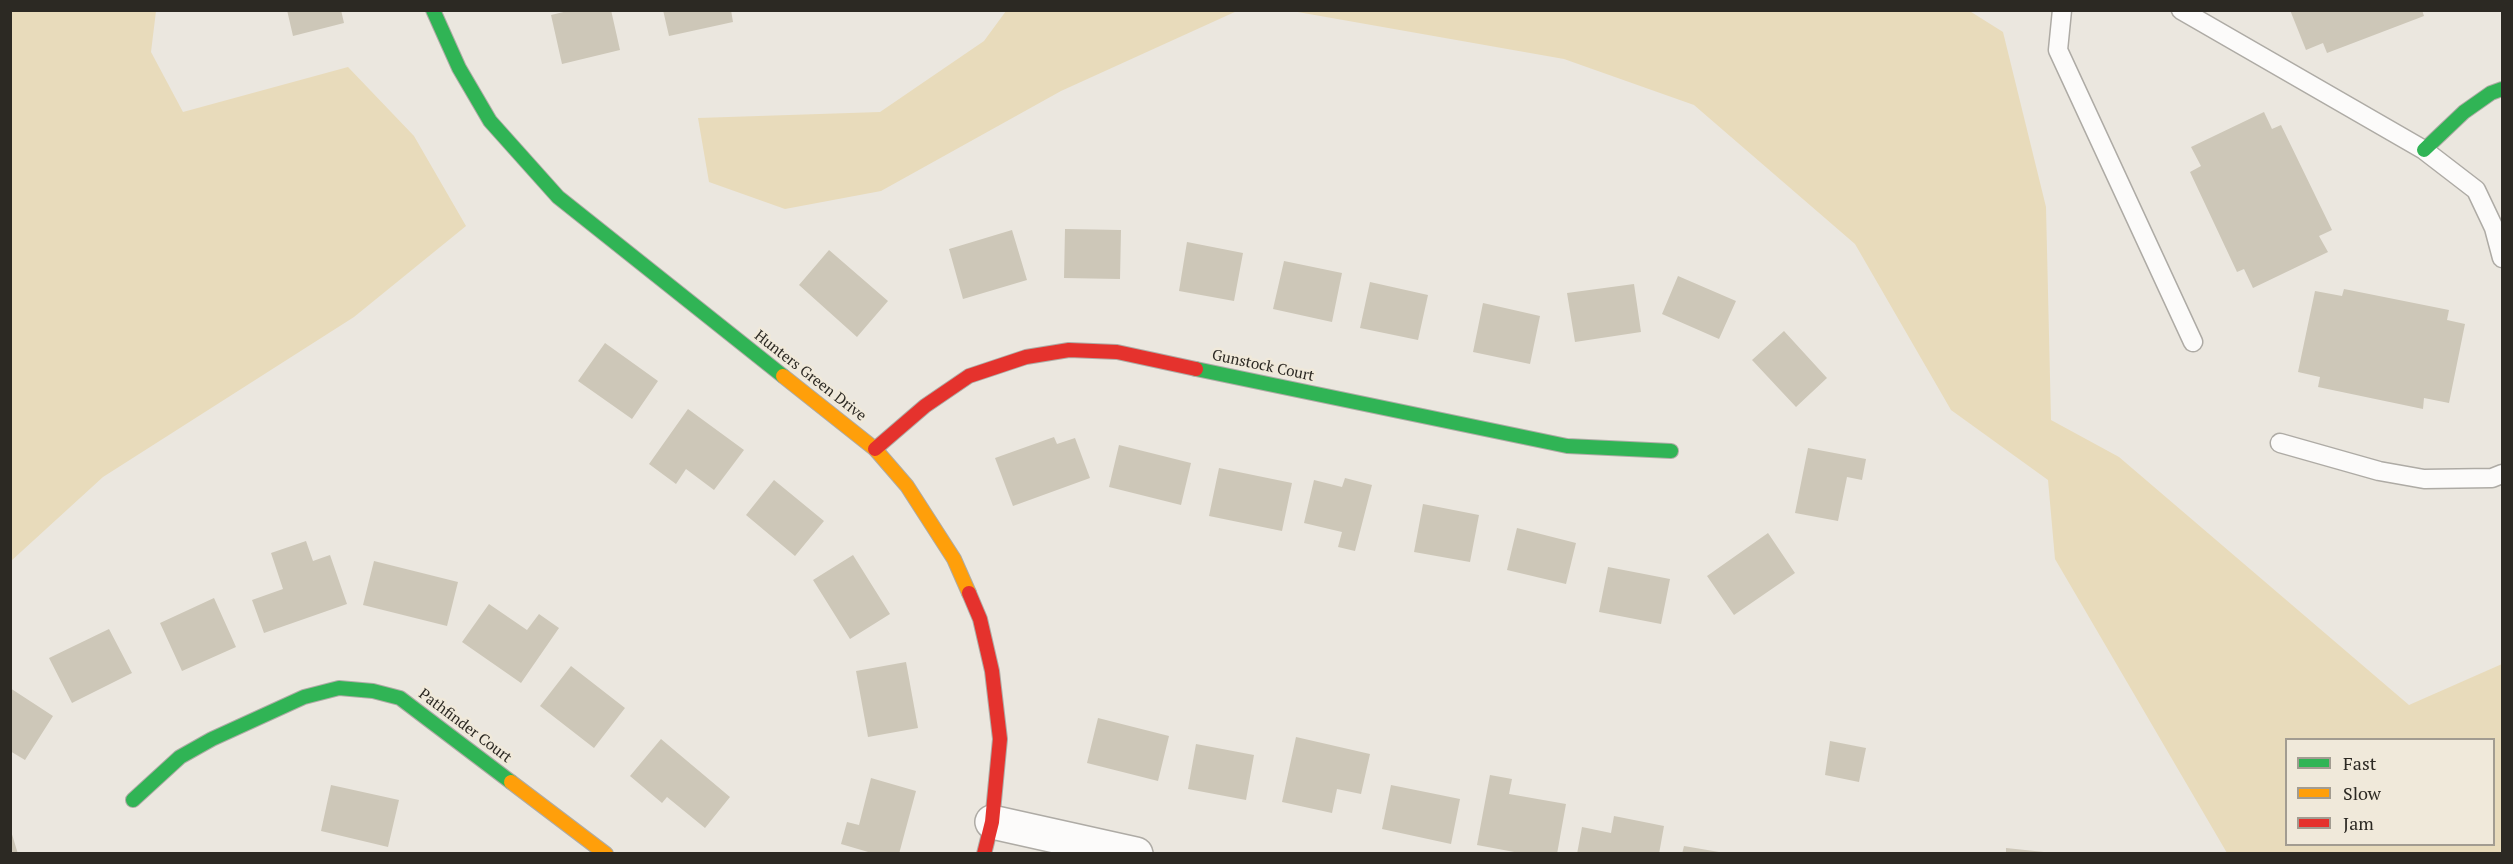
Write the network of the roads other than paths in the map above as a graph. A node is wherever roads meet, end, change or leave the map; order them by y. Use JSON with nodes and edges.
{"nodes":[{"id":1,"x":433,"y":10,"type":"edge"},
{"id":2,"x":2062,"y":10,"type":"edge"},
{"id":3,"x":2181,"y":10,"type":"edge"},
{"id":4,"x":2502,"y":89,"type":"edge"},
{"id":5,"x":2424,"y":150,"type":"junction"},
{"id":6,"x":2502,"y":258,"type":"edge"},
{"id":7,"x":2193,"y":342,"type":"dead end"},
{"id":8,"x":2280,"y":443,"type":"dead end"},
{"id":9,"x":875,"y":449,"type":"junction"},
{"id":10,"x":1671,"y":451,"type":"dead end"},
{"id":11,"x":2502,"y":474,"type":"edge"},
{"id":12,"x":133,"y":800,"type":"dead end"},
{"id":13,"x":992,"y":822,"type":"junction"},
{"id":14,"x":606,"y":854,"type":"edge"},
{"id":15,"x":984,"y":854,"type":"edge"},
{"id":16,"x":1136,"y":854,"type":"edge"}],
"edges":[{"from":1,"to":9,"type":"street","name":"Hunters Green Drive"},
{"from":2,"to":7,"type":"lane"},
{"from":3,"to":5,"type":"lane"},
{"from":4,"to":5,"type":"street"},
{"from":5,"to":6,"type":"lane"},
{"from":8,"to":11,"type":"lane"},
{"from":9,"to":10,"type":"street","name":"Gunstock Court"},
{"from":9,"to":13,"type":"street","name":"Hunters Green Drive"},
{"from":12,"to":14,"type":"street","name":"Pathfinder Court"},
{"from":13,"to":15,"type":"street","name":"Hunters Green Drive"},
{"from":13,"to":16,"type":"street"}]}
